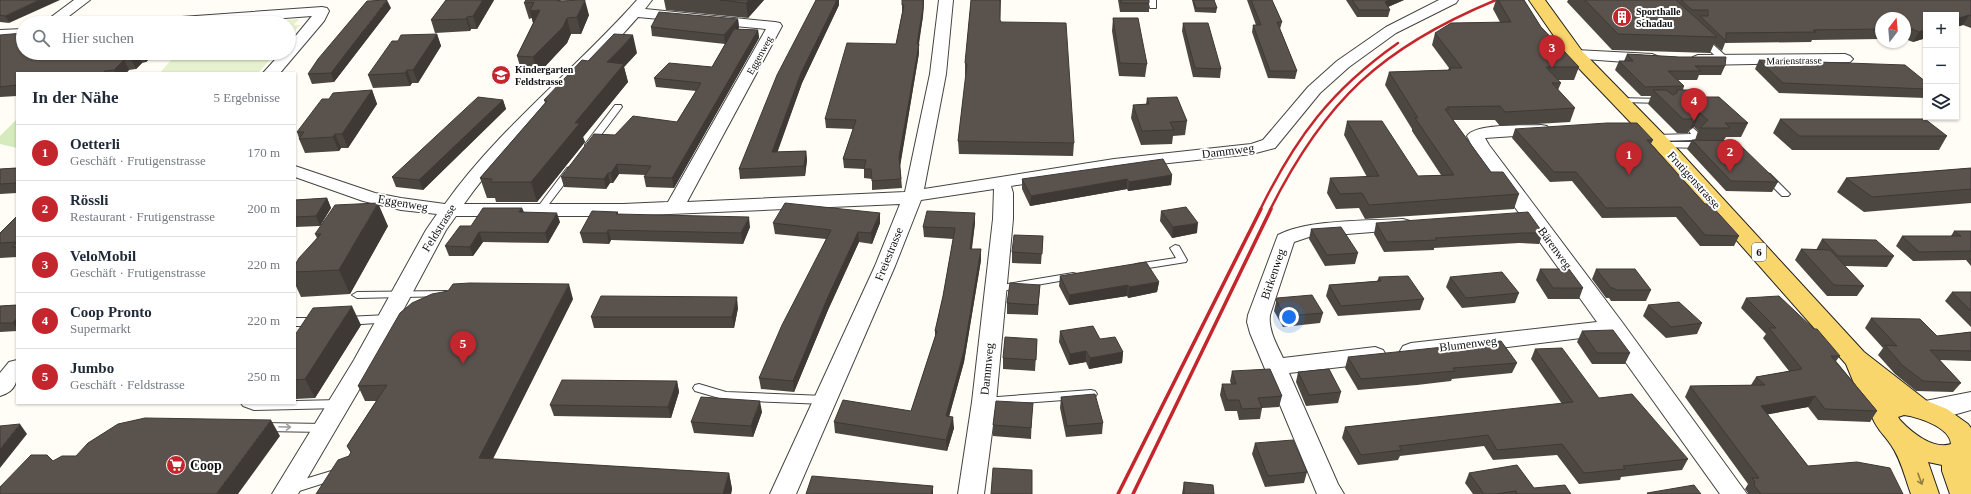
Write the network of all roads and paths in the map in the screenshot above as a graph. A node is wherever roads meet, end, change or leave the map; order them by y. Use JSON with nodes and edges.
{"nodes":[{"id":1,"x":83,"y":0,"type":"edge"},
{"id":2,"x":946,"y":0,"type":"edge"},
{"id":3,"x":1451,"y":0,"type":"edge"},
{"id":4,"x":1537,"y":0,"type":"edge"},
{"id":5,"x":640,"y":6,"type":"edge"},
{"id":6,"x":318,"y":7,"type":"edge"},
{"id":7,"x":60,"y":16,"type":"edge"},
{"id":8,"x":225,"y":16,"type":"edge"},
{"id":9,"x":16,"y":33,"type":"edge"},
{"id":10,"x":0,"y":34,"type":"edge"},
{"id":11,"x":1696,"y":34,"type":"edge"},
{"id":12,"x":296,"y":45,"type":"edge"},
{"id":13,"x":1576,"y":55,"type":"junction"},
{"id":14,"x":1844,"y":59,"type":"dead end"},
{"id":15,"x":283,"y":60,"type":"edge"},
{"id":16,"x":1725,"y":60,"type":"junction"},
{"id":17,"x":272,"y":72,"type":"edge"},
{"id":18,"x":1620,"y":100,"type":"junction"},
{"id":19,"x":1666,"y":102,"type":"edge"},
{"id":20,"x":618,"y":107,"type":"dead end"},
{"id":21,"x":1641,"y":122,"type":"junction"},
{"id":22,"x":1619,"y":124,"type":"edge"},
{"id":23,"x":1562,"y":129,"type":"edge"},
{"id":24,"x":1693,"y":131,"type":"edge"},
{"id":25,"x":1659,"y":142,"type":"junction"},
{"id":26,"x":1709,"y":145,"type":"edge"},
{"id":27,"x":1758,"y":167,"type":"edge"},
{"id":28,"x":296,"y":171,"type":"edge"},
{"id":29,"x":1001,"y":181,"type":"junction"},
{"id":30,"x":1785,"y":194,"type":"dead end"},
{"id":31,"x":913,"y":196,"type":"junction"},
{"id":32,"x":674,"y":208,"type":"junction"},
{"id":33,"x":449,"y":210,"type":"junction"},
{"id":34,"x":540,"y":210,"type":"junction"},
{"id":35,"x":1531,"y":215,"type":"junction"},
{"id":36,"x":1507,"y":217,"type":"edge"},
{"id":37,"x":1420,"y":223,"type":"edge"},
{"id":38,"x":1175,"y":248,"type":"dead end"},
{"id":39,"x":1122,"y":269,"type":"edge"},
{"id":40,"x":1084,"y":274,"type":"edge"},
{"id":41,"x":996,"y":289,"type":"junction"},
{"id":42,"x":401,"y":294,"type":"junction"},
{"id":43,"x":457,"y":294,"type":"edge"},
{"id":44,"x":357,"y":295,"type":"dead end"},
{"id":45,"x":388,"y":319,"type":"junction"},
{"id":46,"x":296,"y":322,"type":"edge"},
{"id":47,"x":1614,"y":327,"type":"junction"},
{"id":48,"x":1855,"y":358,"type":"junction"},
{"id":49,"x":1275,"y":367,"type":"junction"},
{"id":50,"x":699,"y":388,"type":"dead end"},
{"id":51,"x":1091,"y":394,"type":"edge"},
{"id":52,"x":825,"y":400,"type":"junction"},
{"id":53,"x":1971,"y":401,"type":"edge"},
{"id":54,"x":984,"y":402,"type":"junction"},
{"id":55,"x":249,"y":404,"type":"edge"},
{"id":56,"x":340,"y":404,"type":"junction"},
{"id":57,"x":1921,"y":409,"type":"junction"},
{"id":58,"x":1886,"y":412,"type":"junction"},
{"id":59,"x":250,"y":426,"type":"edge"},
{"id":60,"x":325,"y":428,"type":"junction"},
{"id":61,"x":1902,"y":439,"type":"junction"},
{"id":62,"x":1964,"y":440,"type":"edge"},
{"id":63,"x":348,"y":469,"type":"edge"},
{"id":64,"x":287,"y":492,"type":"edge"},
{"id":65,"x":783,"y":494,"type":"edge"},
{"id":66,"x":971,"y":494,"type":"edge"},
{"id":67,"x":1331,"y":494,"type":"edge"},
{"id":68,"x":1734,"y":494,"type":"edge"},
{"id":69,"x":1925,"y":494,"type":"edge"},
{"id":70,"x":1964,"y":494,"type":"edge"}],
"edges":[{"from":1,"to":7,"type":"street"},
{"from":2,"to":31,"type":"street","name":"Freiestrasse"},
{"from":3,"to":29,"type":"street","name":"Dammweg"},
{"from":4,"to":13,"type":"main road","name":"Frutigenstrasse","number":"6"},
{"from":5,"to":32,"type":"street","name":"Eggenweg"},
{"from":5,"to":33,"type":"street","name":"Feldstrasse"},
{"from":6,"to":8,"type":"street"},
{"from":6,"to":12,"type":"street"},
{"from":9,"to":10,"type":"street"},
{"from":11,"to":16,"type":"lane"},
{"from":13,"to":16,"type":"street","name":"Marienstrasse"},
{"from":13,"to":18,"type":"main road","name":"Frutigenstrasse","number":"6"},
{"from":14,"to":16,"type":"street","name":"Marienstrasse"},
{"from":15,"to":17,"type":"street"},
{"from":18,"to":19,"type":"lane"},
{"from":18,"to":21,"type":"main road","name":"Frutigenstrasse","number":"6"},
{"from":20,"to":34,"type":"lane"},
{"from":21,"to":22,"type":"street"},
{"from":21,"to":25,"type":"main road","name":"Frutigenstrasse","number":"6"},
{"from":23,"to":35,"type":"street","name":"Bärenweg"},
{"from":24,"to":25,"type":"lane"},
{"from":25,"to":26,"type":"lane"},
{"from":25,"to":48,"type":"main road","name":"Frutigenstrasse","number":"6"},
{"from":27,"to":30,"type":"lane"},
{"from":28,"to":33,"type":"street","name":"Eggenweg"},
{"from":29,"to":31,"type":"street","name":"Dammweg"},
{"from":29,"to":41,"type":"street","name":"Dammweg"},
{"from":31,"to":32,"type":"street","name":"Eggenweg"},
{"from":31,"to":52,"type":"street","name":"Freiestrasse"},
{"from":32,"to":34,"type":"street","name":"Eggenweg"},
{"from":33,"to":34,"type":"street","name":"Eggenweg"},
{"from":33,"to":42,"type":"street","name":"Feldstrasse"},
{"from":35,"to":36,"type":"street"},
{"from":35,"to":47,"type":"street","name":"Bärenweg"},
{"from":37,"to":49,"type":"street","name":"Birkenweg"},
{"from":38,"to":39,"type":"lane"},
{"from":40,"to":41,"type":"lane"},
{"from":41,"to":54,"type":"street","name":"Dammweg"},
{"from":42,"to":43,"type":"lane"},
{"from":42,"to":44,"type":"lane"},
{"from":42,"to":45,"type":"street","name":"Feldstrasse"},
{"from":45,"to":46,"type":"lane"},
{"from":45,"to":56,"type":"street","name":"Feldstrasse"},
{"from":47,"to":49,"type":"street","name":"Blumenweg"},
{"from":47,"to":68,"type":"street","name":"Bärenweg"},
{"from":48,"to":57,"type":"main road","name":"Frutigenstrasse","number":"6"},
{"from":48,"to":58,"type":"main road","name":"Frutigenstrasse","number":"6"},
{"from":49,"to":67,"type":"street","name":"Birkenweg"},
{"from":50,"to":52,"type":"lane"},
{"from":51,"to":54,"type":"lane","name":"Dammweg"},
{"from":52,"to":65,"type":"street","name":"Freiestrasse"},
{"from":53,"to":57,"type":"street"},
{"from":54,"to":66,"type":"street","name":"Dammweg"},
{"from":55,"to":56,"type":"lane"},
{"from":56,"to":60,"type":"street","name":"Feldstrasse"},
{"from":57,"to":58,"type":"main road"},
{"from":57,"to":62,"type":"main road"},
{"from":58,"to":61,"type":"main road","name":"Frutigenstrasse"},
{"from":59,"to":60,"type":"lane","one_way":true},
{"from":60,"to":64,"type":"street","name":"Feldstrasse"},
{"from":61,"to":62,"type":"main road"},
{"from":61,"to":69,"type":"main road","one_way":true},
{"from":62,"to":70,"type":"main road"},
{"from":63,"to":64,"type":"lane"}]}
